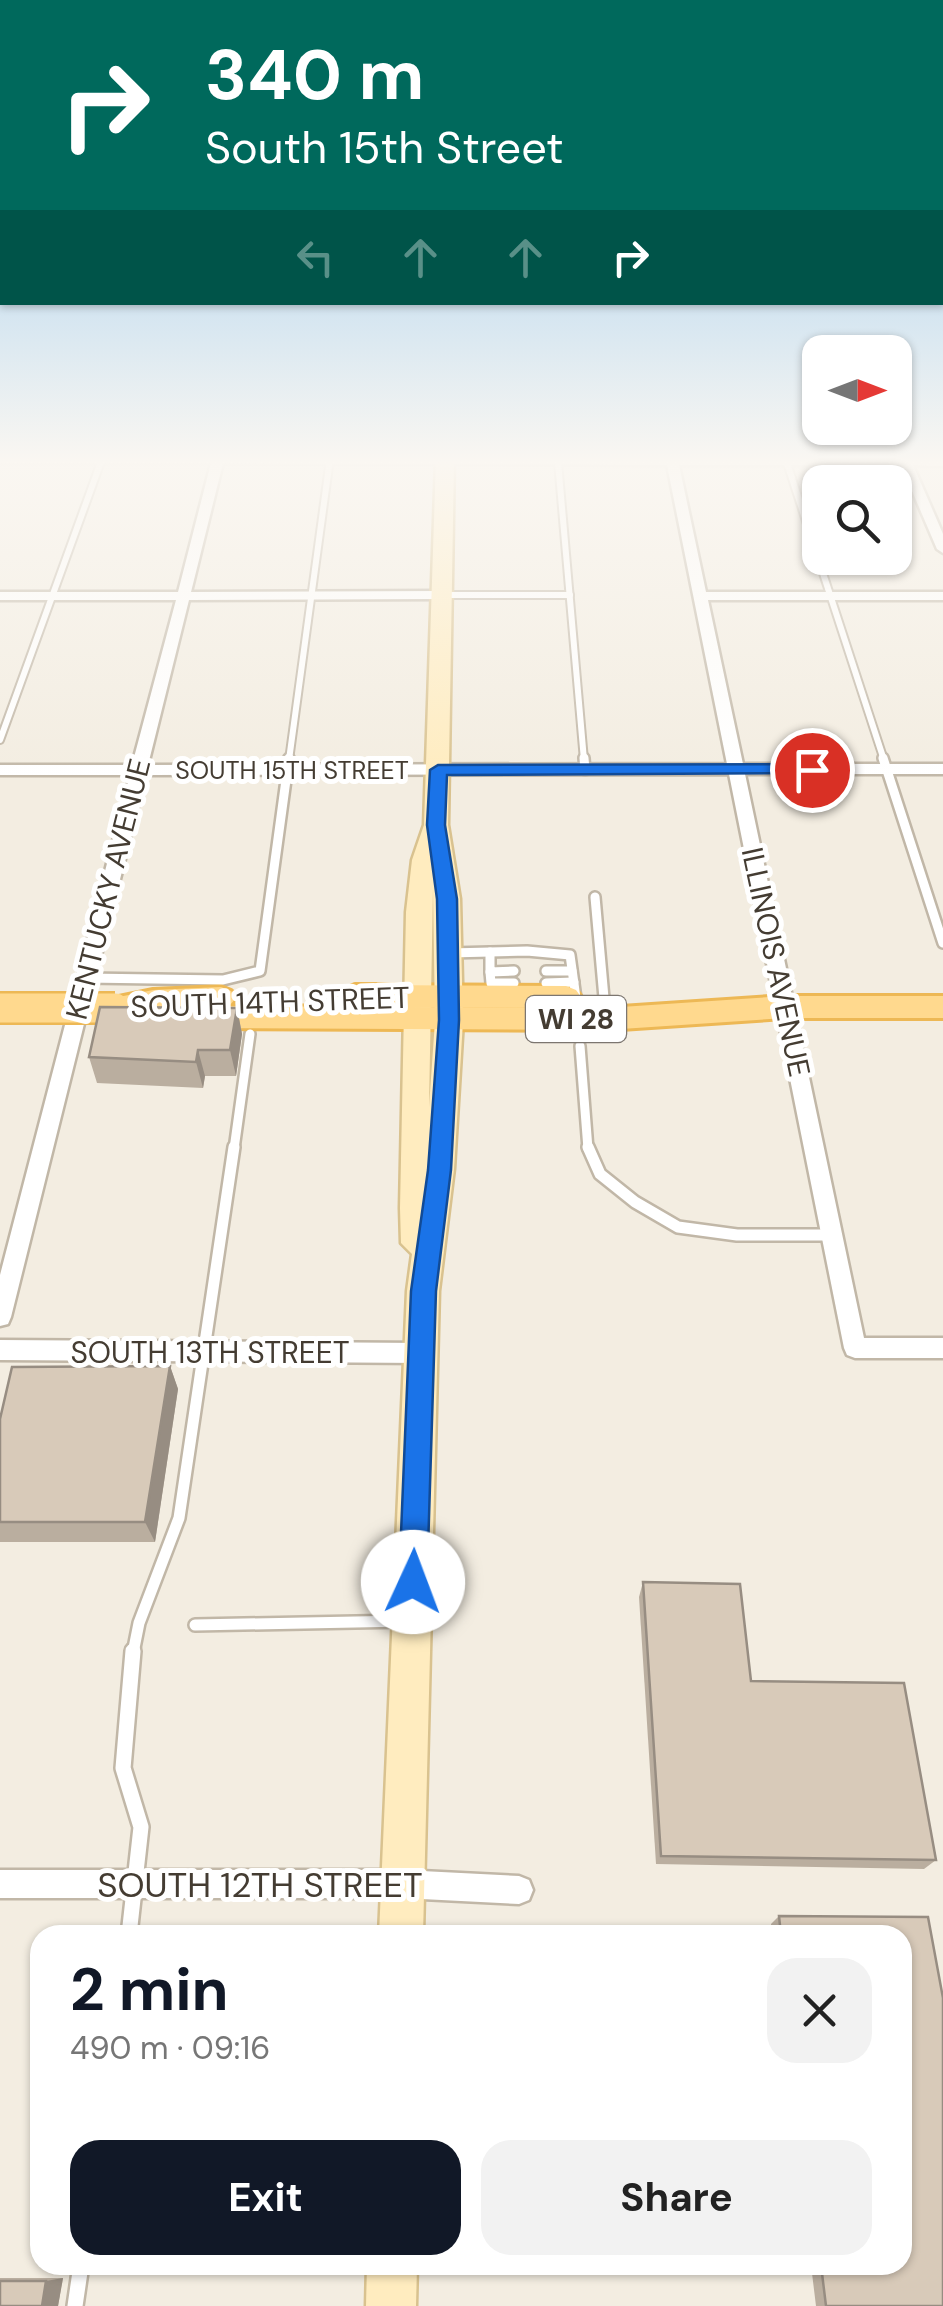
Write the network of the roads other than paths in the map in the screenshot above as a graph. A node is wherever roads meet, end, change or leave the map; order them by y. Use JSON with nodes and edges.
{"nodes":[{"id":1,"x":64,"y":567,"type":"edge"},
{"id":2,"x":189,"y":567,"type":"edge"},
{"id":3,"x":317,"y":567,"type":"edge"},
{"id":4,"x":443,"y":567,"type":"edge"},
{"id":5,"x":569,"y":567,"type":"edge"},
{"id":6,"x":695,"y":567,"type":"edge"},
{"id":7,"x":820,"y":567,"type":"edge"},
{"id":8,"x":314,"y":595,"type":"junction"},
{"id":9,"x":442,"y":595,"type":"junction"},
{"id":10,"x":570,"y":595,"type":"junction"},
{"id":11,"x":0,"y":596,"type":"edge"},
{"id":12,"x":53,"y":596,"type":"junction"},
{"id":13,"x":182,"y":596,"type":"junction"},
{"id":14,"x":701,"y":596,"type":"junction"},
{"id":15,"x":830,"y":596,"type":"junction"},
{"id":16,"x":943,"y":596,"type":"edge"},
{"id":17,"x":0,"y":740,"type":"edge"},
{"id":18,"x":888,"y":769,"type":"junction"},
{"id":19,"x":943,"y":769,"type":"edge"},
{"id":20,"x":0,"y":770,"type":"edge"},
{"id":21,"x":138,"y":770,"type":"junction"},
{"id":22,"x":286,"y":770,"type":"junction"},
{"id":23,"x":438,"y":770,"type":"junction"},
{"id":24,"x":585,"y":770,"type":"junction"},
{"id":25,"x":737,"y":770,"type":"junction"},
{"id":26,"x":436,"y":825,"type":"junction"},
{"id":27,"x":595,"y":897,"type":"dead end"},
{"id":28,"x":943,"y":942,"type":"edge"},
{"id":29,"x":490,"y":952,"type":"junction"},
{"id":30,"x":448,"y":953,"type":"junction"},
{"id":31,"x":514,"y":977,"type":"dead end"},
{"id":32,"x":546,"y":977,"type":"dead end"},
{"id":33,"x":85,"y":978,"type":"junction"},
{"id":34,"x":582,"y":987,"type":"junction"},
{"id":35,"x":785,"y":1007,"type":"junction"},
{"id":36,"x":943,"y":1007,"type":"edge"},
{"id":37,"x":0,"y":1008,"type":"edge"},
{"id":38,"x":415,"y":1008,"type":"junction"},
{"id":39,"x":449,"y":1008,"type":"junction"},
{"id":40,"x":250,"y":1034,"type":"dead end"},
{"id":41,"x":580,"y":1046,"type":"dead end"},
{"id":42,"x":832,"y":1234,"type":"junction"},
{"id":43,"x":423,"y":1291,"type":"junction"},
{"id":44,"x":0,"y":1317,"type":"edge"},
{"id":45,"x":943,"y":1348,"type":"edge"},
{"id":46,"x":0,"y":1350,"type":"edge"},
{"id":47,"x":206,"y":1352,"type":"junction"},
{"id":48,"x":421,"y":1353,"type":"junction"},
{"id":49,"x":412,"y":1621,"type":"junction"},
{"id":50,"x":195,"y":1625,"type":"dead end"},
{"id":51,"x":0,"y":1884,"type":"edge"},
{"id":52,"x":137,"y":1884,"type":"junction"},
{"id":53,"x":402,"y":1884,"type":"junction"},
{"id":54,"x":519,"y":1890,"type":"dead end"},
{"id":55,"x":131,"y":1925,"type":"edge"},
{"id":56,"x":401,"y":1925,"type":"edge"},
{"id":57,"x":80,"y":2275,"type":"edge"},
{"id":58,"x":392,"y":2275,"type":"edge"},
{"id":59,"x":75,"y":2306,"type":"edge"},
{"id":60,"x":391,"y":2306,"type":"edge"}],
"edges":[{"from":1,"to":12,"type":"lane"},
{"from":2,"to":13,"type":"street","name":"KENTUCKY AVENUE"},
{"from":3,"to":8,"type":"lane"},
{"from":4,"to":9,"type":"main road"},
{"from":5,"to":10,"type":"lane"},
{"from":6,"to":14,"type":"street","name":"ILLINOIS AVENUE"},
{"from":7,"to":15,"type":"lane"},
{"from":8,"to":9,"type":"street"},
{"from":8,"to":13,"type":"street"},
{"from":8,"to":22,"type":"lane"},
{"from":9,"to":10,"type":"lane"},
{"from":9,"to":23,"type":"main road"},
{"from":10,"to":24,"type":"lane"},
{"from":11,"to":12,"type":"street"},
{"from":12,"to":13,"type":"street"},
{"from":12,"to":17,"type":"lane"},
{"from":13,"to":21,"type":"street","name":"KENTUCKY AVENUE"},
{"from":14,"to":15,"type":"street"},
{"from":14,"to":25,"type":"street","name":"ILLINOIS AVENUE"},
{"from":15,"to":16,"type":"street"},
{"from":15,"to":18,"type":"lane"},
{"from":18,"to":19,"type":"street","name":"SOUTH 15TH STREET"},
{"from":18,"to":25,"type":"street","name":"SOUTH 15TH STREET"},
{"from":18,"to":28,"type":"lane"},
{"from":20,"to":21,"type":"street","name":"SOUTH 15TH STREET"},
{"from":21,"to":22,"type":"street","name":"SOUTH 15TH STREET"},
{"from":21,"to":33,"type":"street","name":"KENTUCKY AVENUE"},
{"from":22,"to":23,"type":"street","name":"SOUTH 15TH STREET"},
{"from":22,"to":33,"type":"lane"},
{"from":23,"to":24,"type":"street","name":"SOUTH 15TH STREET"},
{"from":23,"to":26,"type":"main road"},
{"from":24,"to":25,"type":"street","name":"SOUTH 15TH STREET"},
{"from":25,"to":35,"type":"street","name":"ILLINOIS AVENUE"},
{"from":26,"to":30,"type":"main road"},
{"from":26,"to":38,"type":"main road"},
{"from":27,"to":34,"type":"lane"},
{"from":29,"to":30,"type":"lane"},
{"from":29,"to":31,"type":"lane"},
{"from":29,"to":34,"type":"lane"},
{"from":30,"to":39,"type":"main road"},
{"from":32,"to":34,"type":"lane"},
{"from":33,"to":44,"type":"street","name":"KENTUCKY AVENUE"},
{"from":34,"to":35,"type":"main road","name":"SOUTH 14TH STREET","number":"WI 28"},
{"from":34,"to":39,"type":"main road","name":"SOUTH 14TH STREET","number":"WI 28"},
{"from":35,"to":36,"type":"main road","name":"SOUTH 14TH STREET","number":"WI 28"},
{"from":35,"to":39,"type":"main road","name":"SOUTH 14TH STREET","number":"WI 28"},
{"from":35,"to":42,"type":"street","name":"ILLINOIS AVENUE"},
{"from":37,"to":38,"type":"main road","name":"SOUTH 14TH STREET","number":"WI 28","bridge":true},
{"from":38,"to":39,"type":"main road","name":"SOUTH 14TH STREET","number":"WI 28"},
{"from":38,"to":43,"type":"main road"},
{"from":39,"to":43,"type":"main road"},
{"from":40,"to":47,"type":"lane"},
{"from":41,"to":42,"type":"lane"},
{"from":42,"to":45,"type":"street","name":"ILLINOIS AVENUE"},
{"from":43,"to":48,"type":"main road"},
{"from":46,"to":47,"type":"street","name":"SOUTH 13TH STREET"},
{"from":47,"to":48,"type":"street","name":"SOUTH 13TH STREET"},
{"from":47,"to":52,"type":"lane"},
{"from":48,"to":49,"type":"main road"},
{"from":49,"to":50,"type":"lane"},
{"from":49,"to":53,"type":"main road"},
{"from":51,"to":52,"type":"street","name":"SOUTH 12TH STREET"},
{"from":52,"to":53,"type":"street","name":"SOUTH 12TH STREET"},
{"from":52,"to":55,"type":"lane"},
{"from":53,"to":54,"type":"street","name":"SOUTH 12TH STREET"},
{"from":53,"to":56,"type":"main road"},
{"from":57,"to":59,"type":"lane"},
{"from":58,"to":60,"type":"main road"}]}
